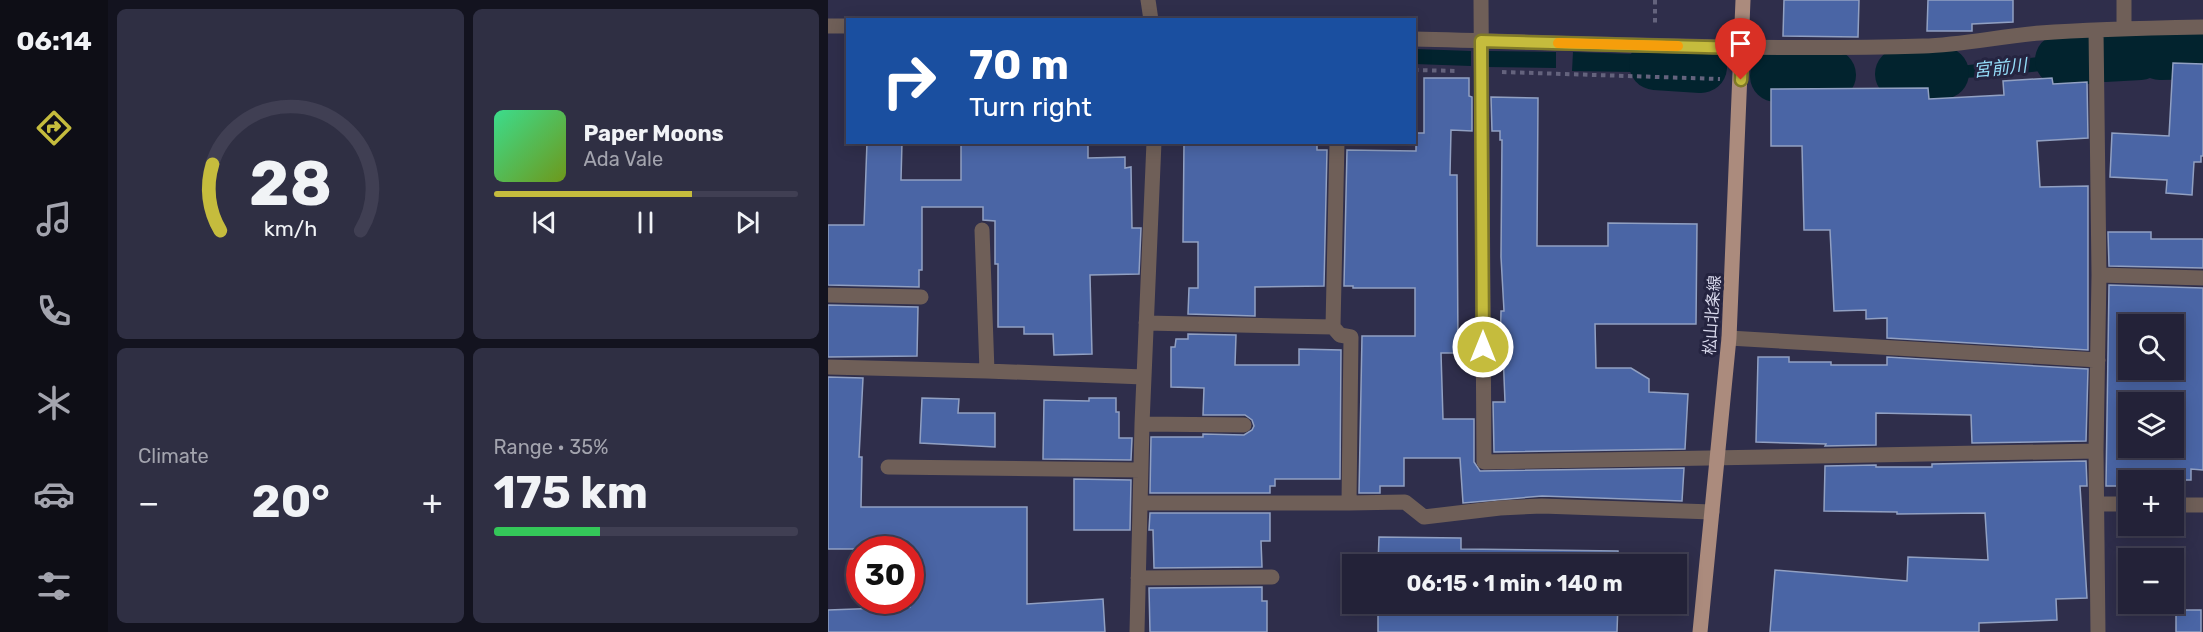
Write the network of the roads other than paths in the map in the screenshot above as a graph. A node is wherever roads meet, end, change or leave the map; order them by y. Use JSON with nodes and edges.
{"nodes":[{"id":1,"x":1148,"y":0,"type":"edge"},
{"id":2,"x":1481,"y":0,"type":"edge"},
{"id":3,"x":1743,"y":0,"type":"edge"},
{"id":4,"x":2124,"y":0,"type":"edge"},
{"id":5,"x":1151,"y":18,"type":"edge"},
{"id":6,"x":828,"y":26,"type":"edge"},
{"id":7,"x":846,"y":26,"type":"edge"},
{"id":8,"x":2203,"y":27,"type":"edge"},
{"id":9,"x":2124,"y":28,"type":"junction"},
{"id":10,"x":2096,"y":30,"type":"junction"},
{"id":11,"x":1416,"y":39,"type":"edge"},
{"id":12,"x":1481,"y":41,"type":"junction"},
{"id":13,"x":1743,"y":48,"type":"junction"},
{"id":14,"x":1154,"y":144,"type":"edge"},
{"id":15,"x":1337,"y":144,"type":"edge"},
{"id":16,"x":982,"y":230,"type":"dead end"},
{"id":17,"x":2099,"y":275,"type":"junction"},
{"id":18,"x":2203,"y":278,"type":"edge"},
{"id":19,"x":828,"y":295,"type":"edge"},
{"id":20,"x":921,"y":297,"type":"dead end"},
{"id":21,"x":1146,"y":323,"type":"junction"},
{"id":22,"x":1333,"y":327,"type":"junction"},
{"id":23,"x":1729,"y":338,"type":"junction"},
{"id":24,"x":2098,"y":360,"type":"junction"},
{"id":25,"x":828,"y":367,"type":"edge"},
{"id":26,"x":987,"y":371,"type":"junction"},
{"id":27,"x":1144,"y":377,"type":"junction"},
{"id":28,"x":1142,"y":424,"type":"junction"},
{"id":29,"x":1244,"y":425,"type":"dead end"},
{"id":30,"x":2096,"y":451,"type":"junction"},
{"id":31,"x":1717,"y":456,"type":"junction"},
{"id":32,"x":888,"y":467,"type":"dead end"},
{"id":33,"x":1141,"y":470,"type":"junction"},
{"id":34,"x":1140,"y":503,"type":"junction"},
{"id":35,"x":1349,"y":503,"type":"junction"},
{"id":36,"x":2098,"y":504,"type":"junction"},
{"id":37,"x":2118,"y":504,"type":"edge"},
{"id":38,"x":2184,"y":505,"type":"edge"},
{"id":39,"x":2203,"y":505,"type":"edge"},
{"id":40,"x":1713,"y":512,"type":"junction"},
{"id":41,"x":1138,"y":578,"type":"junction"},
{"id":42,"x":1272,"y":578,"type":"dead end"},
{"id":43,"x":1137,"y":632,"type":"edge"},
{"id":44,"x":1700,"y":632,"type":"edge"},
{"id":45,"x":2098,"y":632,"type":"edge"}],
"edges":[{"from":1,"to":5,"type":"street"},
{"from":2,"to":12,"type":"street"},
{"from":3,"to":13,"type":"main road","name":"松山北条線"},
{"from":4,"to":9,"type":"street"},
{"from":6,"to":7,"type":"street"},
{"from":8,"to":9,"type":"street"},
{"from":9,"to":10,"type":"street"},
{"from":10,"to":13,"type":"street"},
{"from":10,"to":17,"type":"street"},
{"from":11,"to":12,"type":"street"},
{"from":12,"to":13,"type":"street"},
{"from":12,"to":31,"type":"street"},
{"from":13,"to":23,"type":"main road","name":"松山北条線"},
{"from":14,"to":21,"type":"street"},
{"from":15,"to":22,"type":"street"},
{"from":16,"to":26,"type":"street"},
{"from":17,"to":18,"type":"street"},
{"from":17,"to":24,"type":"street"},
{"from":19,"to":20,"type":"street"},
{"from":21,"to":22,"type":"street"},
{"from":21,"to":27,"type":"street"},
{"from":22,"to":35,"type":"street"},
{"from":23,"to":24,"type":"street"},
{"from":23,"to":31,"type":"main road","name":"松山北条線"},
{"from":24,"to":30,"type":"street"},
{"from":25,"to":26,"type":"street"},
{"from":26,"to":27,"type":"street"},
{"from":27,"to":28,"type":"street"},
{"from":28,"to":29,"type":"street"},
{"from":28,"to":33,"type":"street"},
{"from":30,"to":31,"type":"street"},
{"from":30,"to":36,"type":"street"},
{"from":31,"to":40,"type":"main road","name":"松山北条線"},
{"from":32,"to":33,"type":"street"},
{"from":33,"to":34,"type":"street"},
{"from":34,"to":35,"type":"street"},
{"from":34,"to":41,"type":"street"},
{"from":35,"to":40,"type":"street"},
{"from":36,"to":37,"type":"street"},
{"from":36,"to":45,"type":"street"},
{"from":38,"to":39,"type":"street"},
{"from":40,"to":44,"type":"main road","name":"松山北条線"},
{"from":41,"to":42,"type":"street"},
{"from":41,"to":43,"type":"street"}]}
